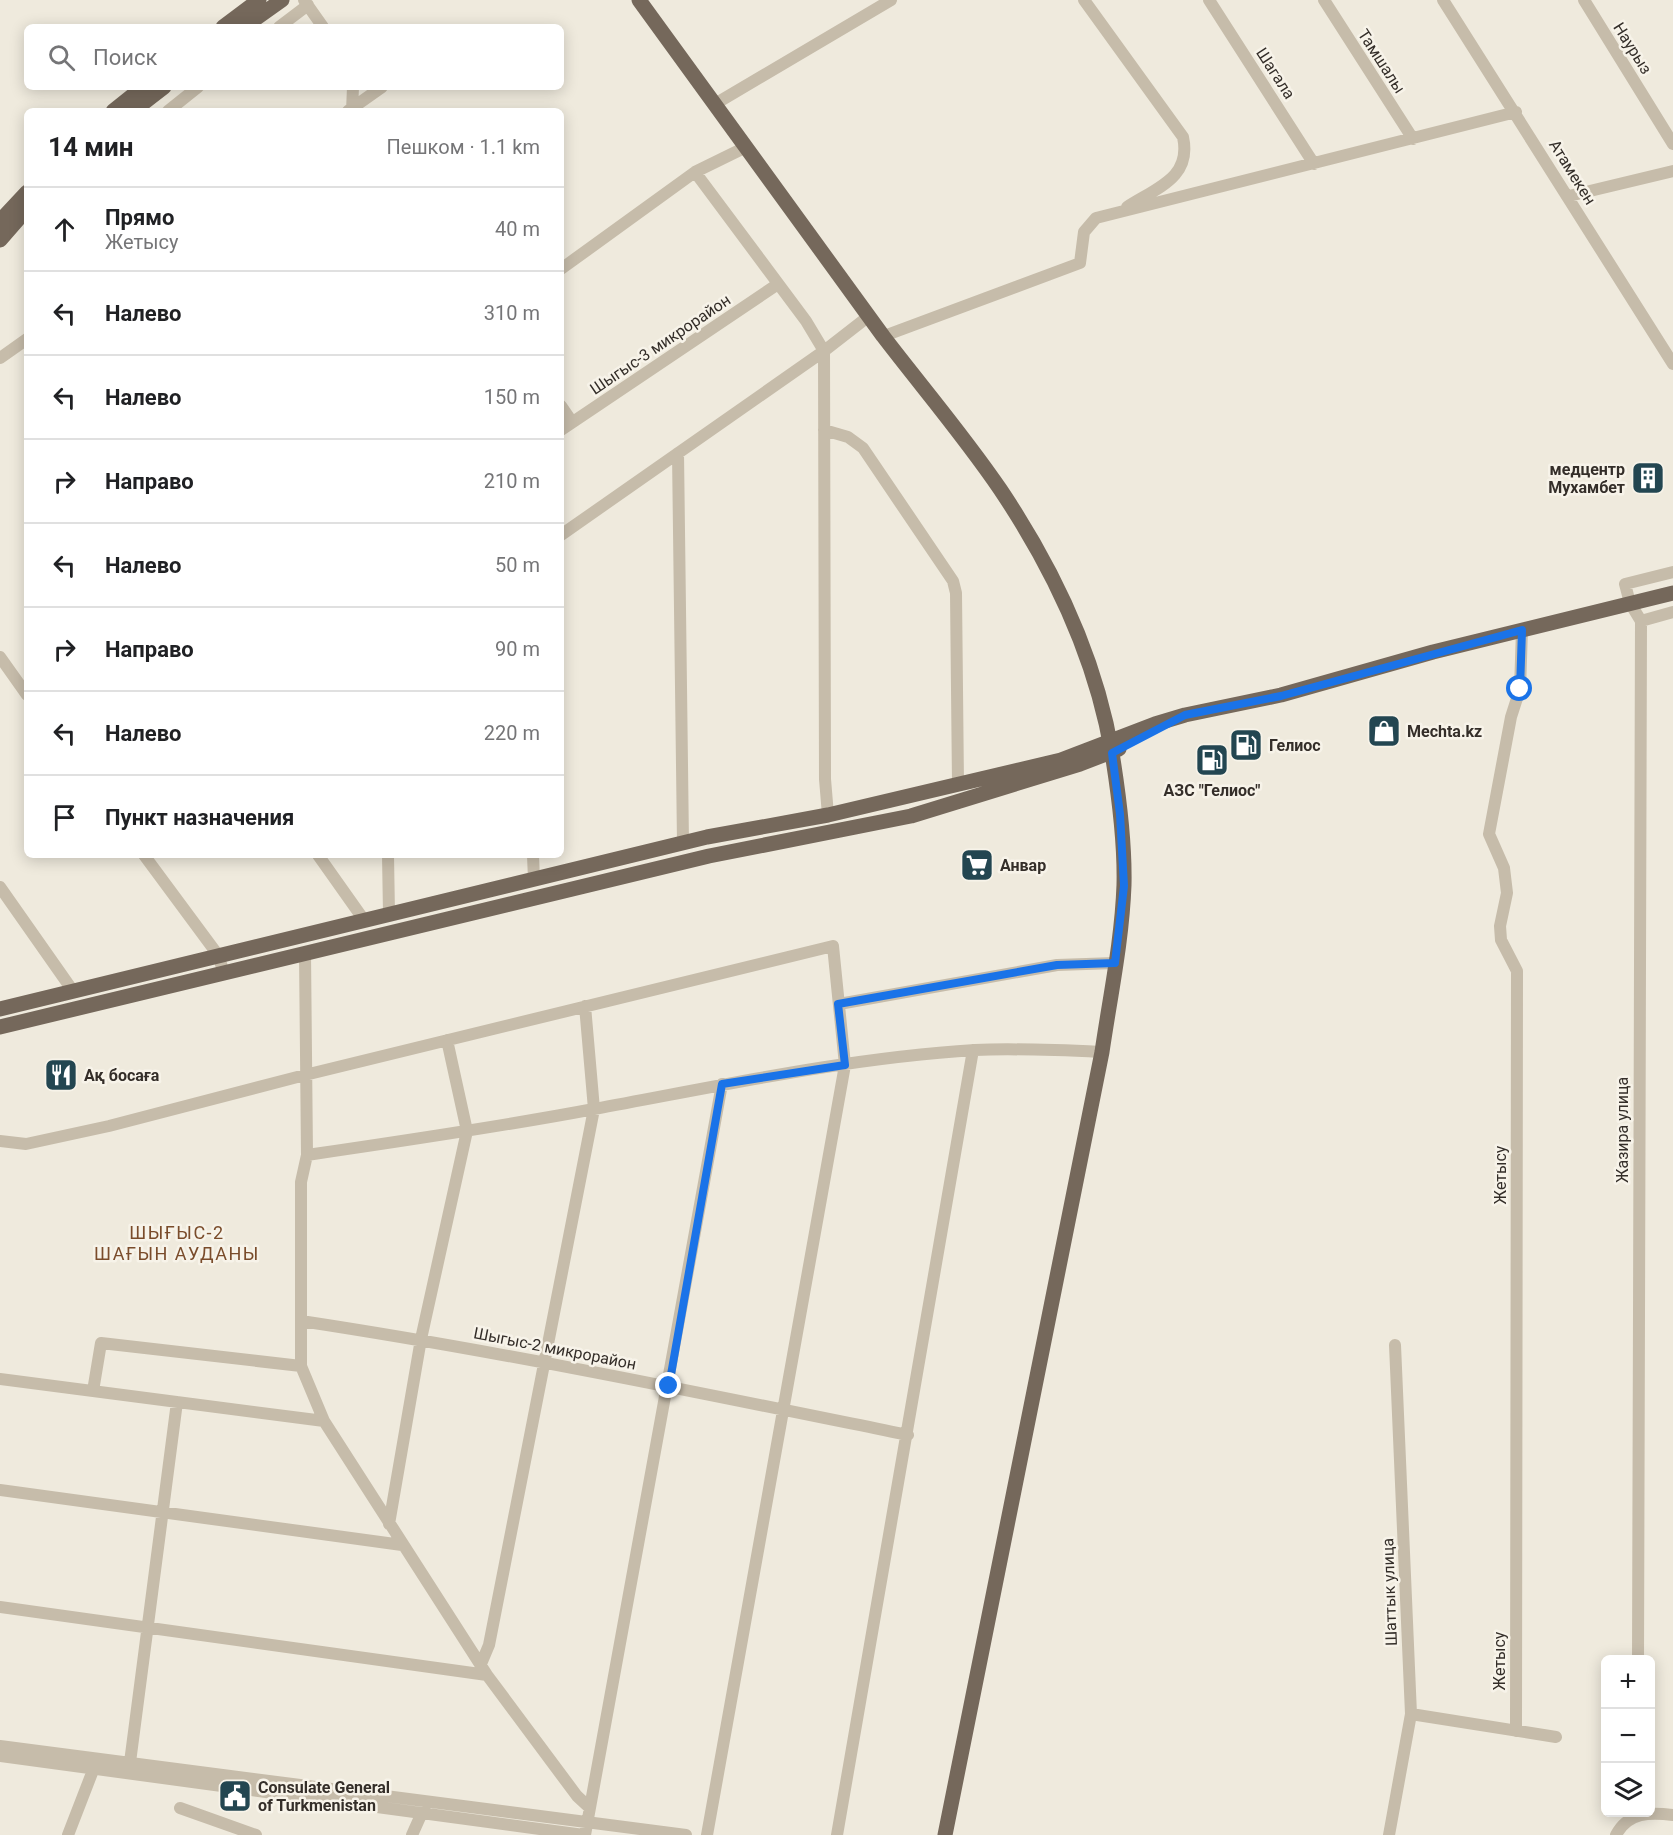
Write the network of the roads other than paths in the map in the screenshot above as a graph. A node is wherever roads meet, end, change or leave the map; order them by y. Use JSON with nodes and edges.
{"nodes":[{"id":1,"x":260,"y":0,"type":"edge"},
{"id":2,"x":282,"y":0,"type":"edge"},
{"id":3,"x":639,"y":0,"type":"edge"},
{"id":4,"x":891,"y":0,"type":"edge"},
{"id":5,"x":1084,"y":0,"type":"edge"},
{"id":6,"x":1209,"y":0,"type":"edge"},
{"id":7,"x":1324,"y":0,"type":"edge"},
{"id":8,"x":1443,"y":0,"type":"edge"},
{"id":9,"x":1584,"y":0,"type":"edge"},
{"id":10,"x":306,"y":3,"type":"edge"},
{"id":11,"x":227,"y":24,"type":"edge"},
{"id":12,"x":248,"y":24,"type":"edge"},
{"id":13,"x":282,"y":24,"type":"edge"},
{"id":14,"x":321,"y":24,"type":"edge"},
{"id":15,"x":139,"y":90,"type":"edge"},
{"id":16,"x":160,"y":90,"type":"edge"},
{"id":17,"x":194,"y":90,"type":"edge"},
{"id":18,"x":353,"y":90,"type":"edge"},
{"id":19,"x":378,"y":90,"type":"edge"},
{"id":20,"x":715,"y":104,"type":"junction"},
{"id":21,"x":117,"y":108,"type":"edge"},
{"id":22,"x":137,"y":108,"type":"edge"},
{"id":23,"x":172,"y":108,"type":"edge"},
{"id":24,"x":350,"y":108,"type":"edge"},
{"id":25,"x":353,"y":108,"type":"edge"},
{"id":26,"x":1516,"y":112,"type":"junction"},
{"id":27,"x":1413,"y":140,"type":"junction"},
{"id":28,"x":1673,"y":144,"type":"edge"},
{"id":29,"x":746,"y":147,"type":"junction"},
{"id":30,"x":1314,"y":164,"type":"junction"},
{"id":31,"x":1673,"y":171,"type":"edge"},
{"id":32,"x":695,"y":172,"type":"junction"},
{"id":33,"x":24,"y":196,"type":"edge"},
{"id":34,"x":1569,"y":196,"type":"junction"},
{"id":35,"x":24,"y":210,"type":"edge"},
{"id":36,"x":1118,"y":213,"type":"junction"},
{"id":37,"x":5,"y":219,"type":"edge"},
{"id":38,"x":0,"y":240,"type":"edge"},
{"id":39,"x":564,"y":267,"type":"edge"},
{"id":40,"x":778,"y":284,"type":"junction"},
{"id":41,"x":869,"y":316,"type":"junction"},
{"id":42,"x":884,"y":336,"type":"junction"},
{"id":43,"x":24,"y":341,"type":"edge"},
{"id":44,"x":824,"y":351,"type":"junction"},
{"id":45,"x":0,"y":358,"type":"edge"},
{"id":46,"x":1673,"y":364,"type":"edge"},
{"id":47,"x":564,"y":410,"type":"edge"},
{"id":48,"x":572,"y":422,"type":"junction"},
{"id":49,"x":564,"y":428,"type":"edge"},
{"id":50,"x":824,"y":430,"type":"junction"},
{"id":51,"x":678,"y":453,"type":"junction"},
{"id":52,"x":564,"y":533,"type":"edge"},
{"id":53,"x":1673,"y":572,"type":"edge"},
{"id":54,"x":1673,"y":593,"type":"edge"},
{"id":55,"x":1630,"y":603,"type":"junction"},
{"id":56,"x":1673,"y":612,"type":"edge"},
{"id":57,"x":1641,"y":621,"type":"junction"},
{"id":58,"x":1522,"y":630,"type":"junction"},
{"id":59,"x":0,"y":657,"type":"edge"},
{"id":60,"x":24,"y":690,"type":"edge"},
{"id":61,"x":1111,"y":748,"type":"junction"},
{"id":62,"x":958,"y":784,"type":"junction"},
{"id":63,"x":828,"y":814,"type":"junction"},
{"id":64,"x":707,"y":837,"type":"junction"},
{"id":65,"x":683,"y":843,"type":"junction"},
{"id":66,"x":709,"y":856,"type":"junction"},
{"id":67,"x":146,"y":858,"type":"edge"},
{"id":68,"x":320,"y":858,"type":"edge"},
{"id":69,"x":388,"y":858,"type":"edge"},
{"id":70,"x":533,"y":858,"type":"edge"},
{"id":71,"x":534,"y":880,"type":"junction"},
{"id":72,"x":0,"y":887,"type":"edge"},
{"id":73,"x":389,"y":914,"type":"junction"},
{"id":74,"x":364,"y":920,"type":"junction"},
{"id":75,"x":305,"y":953,"type":"junction"},
{"id":76,"x":218,"y":955,"type":"junction"},
{"id":77,"x":1115,"y":963,"type":"junction"},
{"id":78,"x":224,"y":973,"type":"junction"},
{"id":79,"x":73,"y":991,"type":"junction"},
{"id":80,"x":838,"y":1004,"type":"junction"},
{"id":81,"x":585,"y":1006,"type":"junction"},
{"id":82,"x":0,"y":1009,"type":"edge"},
{"id":83,"x":0,"y":1027,"type":"edge"},
{"id":84,"x":447,"y":1040,"type":"junction"},
{"id":85,"x":973,"y":1050,"type":"junction"},
{"id":86,"x":1102,"y":1052,"type":"junction"},
{"id":87,"x":845,"y":1065,"type":"junction"},
{"id":88,"x":305,"y":1075,"type":"junction"},
{"id":89,"x":722,"y":1084,"type":"junction"},
{"id":90,"x":594,"y":1109,"type":"junction"},
{"id":91,"x":467,"y":1131,"type":"junction"},
{"id":92,"x":0,"y":1141,"type":"edge"},
{"id":93,"x":308,"y":1155,"type":"junction"},
{"id":94,"x":301,"y":1321,"type":"junction"},
{"id":95,"x":421,"y":1339,"type":"junction"},
{"id":96,"x":1395,"y":1345,"type":"dead end"},
{"id":97,"x":544,"y":1364,"type":"junction"},
{"id":98,"x":301,"y":1366,"type":"junction"},
{"id":99,"x":0,"y":1379,"type":"edge"},
{"id":100,"x":669,"y":1386,"type":"junction"},
{"id":101,"x":93,"y":1391,"type":"junction"},
{"id":102,"x":177,"y":1402,"type":"junction"},
{"id":103,"x":784,"y":1410,"type":"junction"},
{"id":104,"x":324,"y":1421,"type":"junction"},
{"id":105,"x":908,"y":1435,"type":"junction"},
{"id":106,"x":0,"y":1490,"type":"edge"},
{"id":107,"x":163,"y":1511,"type":"junction"},
{"id":108,"x":389,"y":1524,"type":"junction"},
{"id":109,"x":402,"y":1545,"type":"junction"},
{"id":110,"x":0,"y":1607,"type":"edge"},
{"id":111,"x":149,"y":1629,"type":"junction"},
{"id":112,"x":1638,"y":1655,"type":"edge"},
{"id":113,"x":484,"y":1669,"type":"junction"},
{"id":114,"x":1411,"y":1714,"type":"junction"},
{"id":115,"x":1516,"y":1731,"type":"junction"},
{"id":116,"x":1556,"y":1737,"type":"dead end"},
{"id":117,"x":0,"y":1746,"type":"edge"},
{"id":118,"x":0,"y":1756,"type":"edge"},
{"id":119,"x":96,"y":1763,"type":"junction"},
{"id":120,"x":129,"y":1767,"type":"junction"},
{"id":121,"x":424,"y":1807,"type":"junction"},
{"id":122,"x":180,"y":1808,"type":"dead end"},
{"id":123,"x":590,"y":1808,"type":"junction"},
{"id":124,"x":1655,"y":1814,"type":"edge"},
{"id":125,"x":1673,"y":1815,"type":"edge"},
{"id":126,"x":1633,"y":1817,"type":"edge"},
{"id":127,"x":585,"y":1831,"type":"edge"},
{"id":128,"x":68,"y":1835,"type":"edge"},
{"id":129,"x":256,"y":1835,"type":"edge"},
{"id":130,"x":412,"y":1835,"type":"edge"},
{"id":131,"x":686,"y":1835,"type":"edge"},
{"id":132,"x":707,"y":1835,"type":"edge"},
{"id":133,"x":837,"y":1835,"type":"edge"},
{"id":134,"x":945,"y":1835,"type":"edge"},
{"id":135,"x":1389,"y":1835,"type":"edge"},
{"id":136,"x":1616,"y":1835,"type":"edge"}],
"edges":[{"from":1,"to":11,"type":"main road"},
{"from":2,"to":12,"type":"main road"},
{"from":3,"to":20,"type":"main road"},
{"from":4,"to":20,"type":"street"},
{"from":5,"to":36,"type":"street"},
{"from":6,"to":30,"type":"street","name":"Шагала"},
{"from":7,"to":27,"type":"street","name":"Тамшалы"},
{"from":8,"to":26,"type":"street","name":"Атамекен"},
{"from":9,"to":28,"type":"street","name":"Наурыз"},
{"from":10,"to":13,"type":"street"},
{"from":10,"to":14,"type":"street"},
{"from":15,"to":21,"type":"main road"},
{"from":16,"to":22,"type":"main road"},
{"from":17,"to":23,"type":"street"},
{"from":18,"to":24,"type":"street"},
{"from":19,"to":25,"type":"street"},
{"from":20,"to":29,"type":"main road"},
{"from":26,"to":27,"type":"street"},
{"from":26,"to":34,"type":"street","name":"Атамекен"},
{"from":27,"to":30,"type":"street"},
{"from":29,"to":32,"type":"street"},
{"from":29,"to":41,"type":"main road"},
{"from":30,"to":36,"type":"street"},
{"from":31,"to":34,"type":"street"},
{"from":32,"to":39,"type":"street"},
{"from":32,"to":40,"type":"street"},
{"from":33,"to":37,"type":"main road"},
{"from":34,"to":46,"type":"street","name":"Атамекен"},
{"from":35,"to":37,"type":"main road"},
{"from":36,"to":42,"type":"street"},
{"from":37,"to":38,"type":"main road"},
{"from":40,"to":44,"type":"street"},
{"from":40,"to":48,"type":"street","name":"Шыгыс-3 микрорайон"},
{"from":41,"to":42,"type":"main road"},
{"from":41,"to":44,"type":"street"},
{"from":42,"to":61,"type":"main road"},
{"from":43,"to":45,"type":"street"},
{"from":44,"to":50,"type":"street"},
{"from":44,"to":51,"type":"street"},
{"from":47,"to":48,"type":"street"},
{"from":48,"to":49,"type":"street","name":"Шыгыс-3 микрорайон"},
{"from":50,"to":62,"type":"street"},
{"from":50,"to":63,"type":"street"},
{"from":51,"to":52,"type":"street"},
{"from":51,"to":65,"type":"street"},
{"from":53,"to":55,"type":"street"},
{"from":54,"to":55,"type":"main road"},
{"from":55,"to":57,"type":"street"},
{"from":55,"to":58,"type":"main road"},
{"from":56,"to":57,"type":"street"},
{"from":57,"to":112,"type":"street","name":"Жазира улица"},
{"from":58,"to":61,"type":"main road"},
{"from":58,"to":115,"type":"street","name":"Жетысу"},
{"from":59,"to":60,"type":"street"},
{"from":61,"to":62,"type":"main road"},
{"from":61,"to":66,"type":"main road"},
{"from":61,"to":77,"type":"main road"},
{"from":62,"to":63,"type":"main road"},
{"from":63,"to":64,"type":"main road"},
{"from":64,"to":65,"type":"main road"},
{"from":64,"to":66,"type":"main road"},
{"from":65,"to":71,"type":"main road"},
{"from":66,"to":75,"type":"main road"},
{"from":67,"to":76,"type":"street"},
{"from":68,"to":74,"type":"street"},
{"from":69,"to":73,"type":"street"},
{"from":70,"to":71,"type":"street"},
{"from":71,"to":73,"type":"main road"},
{"from":72,"to":79,"type":"street"},
{"from":73,"to":74,"type":"main road"},
{"from":74,"to":76,"type":"main road"},
{"from":75,"to":78,"type":"main road"},
{"from":75,"to":88,"type":"street"},
{"from":76,"to":78,"type":"street"},
{"from":76,"to":79,"type":"main road"},
{"from":77,"to":80,"type":"street"},
{"from":77,"to":86,"type":"main road"},
{"from":78,"to":83,"type":"main road"},
{"from":79,"to":82,"type":"main road"},
{"from":80,"to":81,"type":"street"},
{"from":80,"to":87,"type":"street"},
{"from":81,"to":84,"type":"street"},
{"from":81,"to":90,"type":"street"},
{"from":84,"to":88,"type":"street"},
{"from":84,"to":91,"type":"street"},
{"from":85,"to":86,"type":"street"},
{"from":85,"to":87,"type":"street"},
{"from":85,"to":105,"type":"street"},
{"from":86,"to":134,"type":"main road"},
{"from":87,"to":89,"type":"street"},
{"from":87,"to":103,"type":"street"},
{"from":88,"to":92,"type":"street"},
{"from":88,"to":93,"type":"street"},
{"from":89,"to":90,"type":"street"},
{"from":89,"to":100,"type":"street"},
{"from":90,"to":91,"type":"street"},
{"from":90,"to":97,"type":"street"},
{"from":91,"to":93,"type":"street"},
{"from":91,"to":95,"type":"street"},
{"from":93,"to":94,"type":"street"},
{"from":94,"to":95,"type":"street","name":"Шыгыс-2 микрорайон"},
{"from":94,"to":98,"type":"street"},
{"from":95,"to":97,"type":"street","name":"Шыгыс-2 микрорайон"},
{"from":95,"to":108,"type":"street"},
{"from":96,"to":114,"type":"street","name":"Шаттык улица"},
{"from":97,"to":100,"type":"street","name":"Шыгыс-2 микрорайон"},
{"from":97,"to":113,"type":"street"},
{"from":98,"to":101,"type":"street"},
{"from":98,"to":104,"type":"street"},
{"from":99,"to":101,"type":"street"},
{"from":100,"to":103,"type":"street","name":"Шыгыс-2 микрорайон"},
{"from":100,"to":123,"type":"street"},
{"from":101,"to":102,"type":"street"},
{"from":102,"to":104,"type":"street"},
{"from":102,"to":107,"type":"street"},
{"from":103,"to":105,"type":"street","name":"Шыгыс-2 микрорайон"},
{"from":103,"to":132,"type":"street"},
{"from":104,"to":108,"type":"street"},
{"from":105,"to":133,"type":"street"},
{"from":106,"to":107,"type":"street"},
{"from":107,"to":109,"type":"street"},
{"from":107,"to":111,"type":"street"},
{"from":108,"to":109,"type":"street"},
{"from":109,"to":113,"type":"street"},
{"from":110,"to":111,"type":"street"},
{"from":111,"to":113,"type":"street"},
{"from":111,"to":120,"type":"street"},
{"from":113,"to":123,"type":"street"},
{"from":114,"to":115,"type":"street"},
{"from":114,"to":135,"type":"street","name":"Шаттык улица"},
{"from":115,"to":116,"type":"street"},
{"from":117,"to":119,"type":"street"},
{"from":118,"to":119,"type":"street"},
{"from":119,"to":120,"type":"street"},
{"from":119,"to":128,"type":"street"},
{"from":120,"to":121,"type":"street"},
{"from":121,"to":127,"type":"street"},
{"from":121,"to":130,"type":"street"},
{"from":122,"to":129,"type":"street"},
{"from":123,"to":127,"type":"street"},
{"from":124,"to":125,"type":"street"},
{"from":126,"to":136,"type":"street"},
{"from":127,"to":131,"type":"street"}]}
